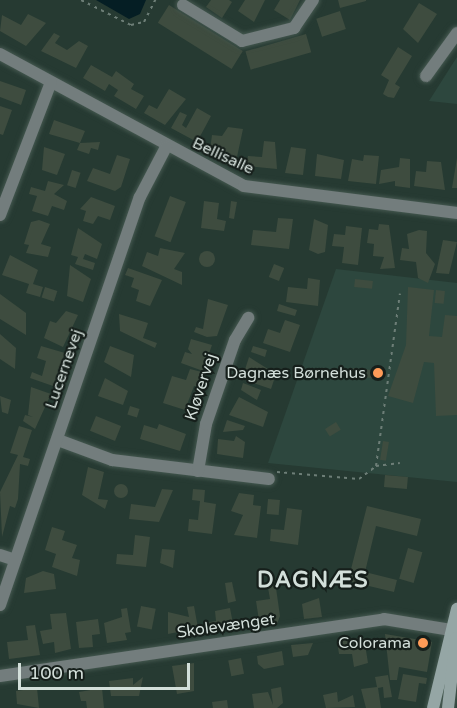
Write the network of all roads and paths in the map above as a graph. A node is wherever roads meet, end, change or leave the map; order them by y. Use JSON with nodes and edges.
{"nodes":[{"id":1,"x":81,"y":0,"type":"edge"},
{"id":2,"x":155,"y":0,"type":"edge"},
{"id":3,"x":313,"y":0,"type":"edge"},
{"id":4,"x":183,"y":5,"type":"dead end"},
{"id":5,"x":457,"y":33,"type":"edge"},
{"id":6,"x":0,"y":54,"type":"edge"},
{"id":7,"x":426,"y":76,"type":"dead end"},
{"id":8,"x":51,"y":82,"type":"junction"},
{"id":9,"x":166,"y":147,"type":"junction"},
{"id":10,"x":457,"y":213,"type":"edge"},
{"id":11,"x":0,"y":215,"type":"edge"},
{"id":12,"x":400,"y":294,"type":"dead end"},
{"id":13,"x":248,"y":318,"type":"dead end"},
{"id":14,"x":58,"y":440,"type":"junction"},
{"id":15,"x":400,"y":463,"type":"dead end"},
{"id":16,"x":376,"y":466,"type":"junction"},
{"id":17,"x":198,"y":471,"type":"junction"},
{"id":18,"x":268,"y":479,"type":"joint"},
{"id":19,"x":0,"y":555,"type":"edge"},
{"id":20,"x":15,"y":560,"type":"junction"},
{"id":21,"x":0,"y":605,"type":"edge"},
{"id":22,"x":457,"y":609,"type":"edge"},
{"id":23,"x":455,"y":629,"type":"edge"},
{"id":24,"x":0,"y":675,"type":"edge"},
{"id":25,"x":433,"y":708,"type":"edge"},
{"id":26,"x":448,"y":708,"type":"edge"}],
"edges":[{"from":1,"to":2,"type":"path"},
{"from":3,"to":4,"type":"street"},
{"from":5,"to":7,"type":"street"},
{"from":6,"to":8,"type":"street","name":"Bellisalle"},
{"from":8,"to":9,"type":"street","name":"Bellisalle"},
{"from":8,"to":11,"type":"street"},
{"from":9,"to":10,"type":"street","name":"Bellisalle"},
{"from":9,"to":14,"type":"street","name":"Lucernevej"},
{"from":12,"to":16,"type":"path"},
{"from":13,"to":17,"type":"street","name":"Kløvervej"},
{"from":14,"to":17,"type":"street"},
{"from":14,"to":20,"type":"street","name":"Lucernevej"},
{"from":15,"to":16,"type":"path"},
{"from":16,"to":18,"type":"path"},
{"from":17,"to":18,"type":"street"},
{"from":19,"to":20,"type":"street"},
{"from":20,"to":21,"type":"street","name":"Lucernevej"},
{"from":22,"to":23,"type":"main road"},
{"from":23,"to":24,"type":"street","name":"Skolevænget"},
{"from":23,"to":25,"type":"main road"},
{"from":23,"to":26,"type":"main road"}]}
